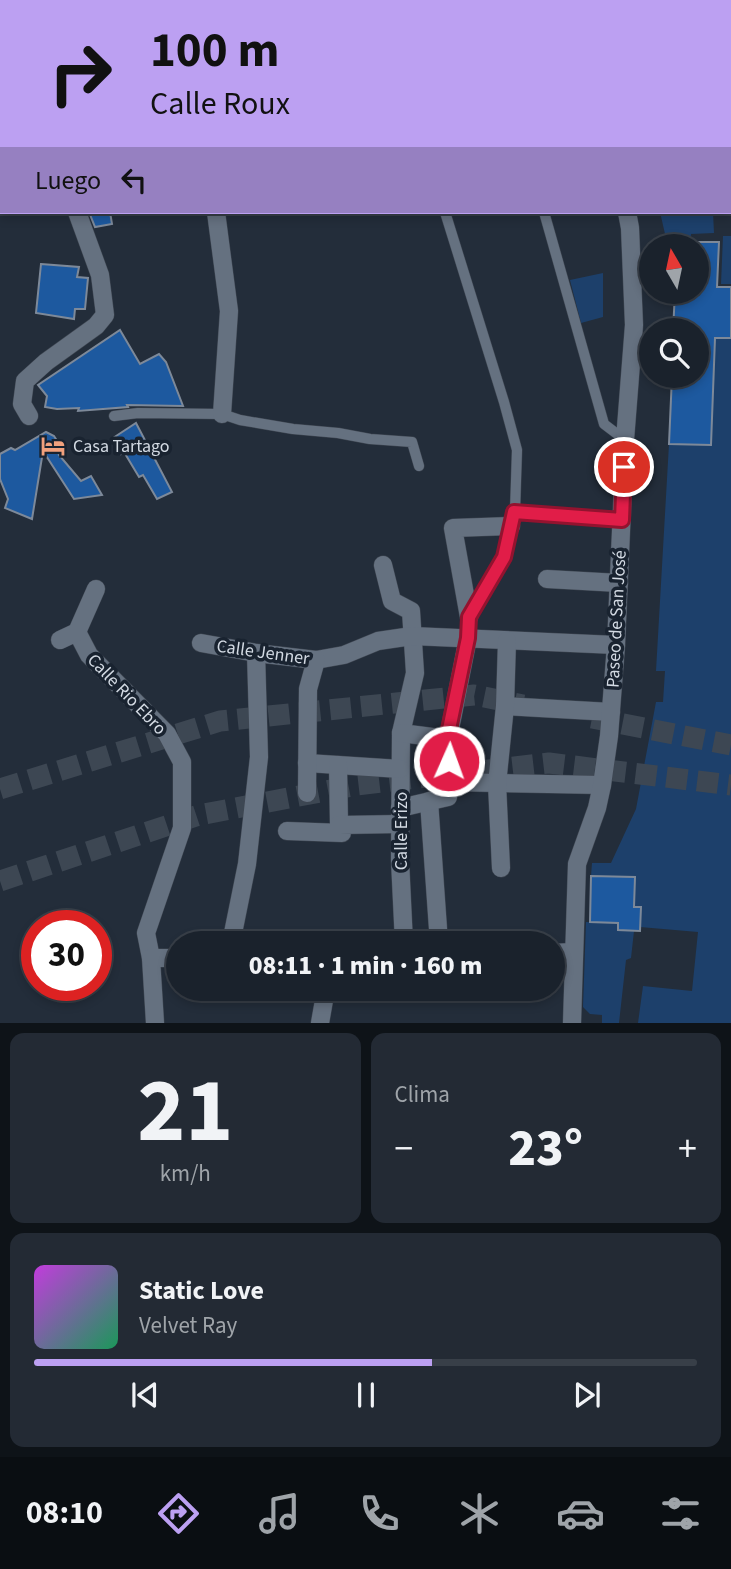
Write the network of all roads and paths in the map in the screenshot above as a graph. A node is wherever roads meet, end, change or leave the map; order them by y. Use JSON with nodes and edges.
{"nodes":[{"id":1,"x":77,"y":214,"type":"edge"},
{"id":2,"x":216,"y":214,"type":"edge"},
{"id":3,"x":446,"y":214,"type":"edge"},
{"id":4,"x":545,"y":214,"type":"edge"},
{"id":5,"x":627,"y":214,"type":"edge"},
{"id":6,"x":222,"y":414,"type":"junction"},
{"id":7,"x":29,"y":416,"type":"dead end"},
{"id":8,"x":114,"y":416,"type":"dead end"},
{"id":9,"x":625,"y":440,"type":"junction"},
{"id":10,"x":419,"y":466,"type":"dead end"},
{"id":11,"x":513,"y":519,"type":"junction"},
{"id":12,"x":622,"y":520,"type":"junction"},
{"id":13,"x":383,"y":565,"type":"dead end"},
{"id":14,"x":547,"y":579,"type":"dead end"},
{"id":15,"x":619,"y":583,"type":"junction"},
{"id":16,"x":96,"y":589,"type":"dead end"},
{"id":17,"x":469,"y":617,"type":"junction"},
{"id":18,"x":77,"y":632,"type":"junction"},
{"id":19,"x":412,"y":636,"type":"junction"},
{"id":20,"x":468,"y":638,"type":"junction"},
{"id":21,"x":60,"y":640,"type":"dead end"},
{"id":22,"x":507,"y":640,"type":"junction"},
{"id":23,"x":201,"y":643,"type":"dead end"},
{"id":24,"x":616,"y":645,"type":"junction"},
{"id":25,"x":256,"y":653,"type":"junction"},
{"id":26,"x":316,"y":660,"type":"junction"},
{"id":27,"x":505,"y":706,"type":"junction"},
{"id":28,"x":611,"y":712,"type":"junction"},
{"id":29,"x":401,"y":733,"type":"junction"},
{"id":30,"x":447,"y":739,"type":"junction"},
{"id":31,"x":307,"y":763,"type":"junction"},
{"id":32,"x":338,"y":765,"type":"junction"},
{"id":33,"x":400,"y":769,"type":"junction"},
{"id":34,"x":451,"y":782,"type":"junction"},
{"id":35,"x":497,"y":784,"type":"junction"},
{"id":36,"x":602,"y":785,"type":"junction"},
{"id":37,"x":307,"y":793,"type":"dead end"},
{"id":38,"x":429,"y":802,"type":"junction"},
{"id":39,"x":400,"y":816,"type":"junction"},
{"id":40,"x":339,"y":825,"type":"junction"},
{"id":41,"x":286,"y":831,"type":"dead end"},
{"id":42,"x":500,"y":868,"type":"dead end"},
{"id":43,"x":233,"y":931,"type":"edge"},
{"id":44,"x":404,"y":931,"type":"edge"},
{"id":45,"x":438,"y":931,"type":"edge"},
{"id":46,"x":565,"y":952,"type":"edge"},
{"id":47,"x":573,"y":952,"type":"junction"},
{"id":48,"x":151,"y":958,"type":"junction"},
{"id":49,"x":166,"y":958,"type":"edge"},
{"id":50,"x":324,"y":1001,"type":"edge"},
{"id":51,"x":155,"y":1023,"type":"edge"},
{"id":52,"x":320,"y":1023,"type":"edge"},
{"id":53,"x":572,"y":1023,"type":"edge"}],
"edges":[{"from":1,"to":7,"type":"street"},
{"from":2,"to":6,"type":"street"},
{"from":3,"to":11,"type":"lane"},
{"from":4,"to":9,"type":"lane"},
{"from":5,"to":9,"type":"street","name":"Paseo de San José"},
{"from":6,"to":8,"type":"lane"},
{"from":6,"to":10,"type":"lane"},
{"from":9,"to":12,"type":"street","name":"Paseo de San José"},
{"from":11,"to":12,"type":"lane"},
{"from":11,"to":17,"type":"lane"},
{"from":11,"to":17,"type":"street"},
{"from":12,"to":15,"type":"street","name":"Paseo de San José"},
{"from":13,"to":19,"type":"street","name":"Calle Erizo"},
{"from":14,"to":15,"type":"street"},
{"from":15,"to":24,"type":"street","name":"Paseo de San José"},
{"from":16,"to":18,"type":"street"},
{"from":17,"to":20,"type":"lane"},
{"from":18,"to":21,"type":"street"},
{"from":18,"to":48,"type":"street","name":"Calle Rio Ebro"},
{"from":19,"to":20,"type":"street","name":"Calle Jenner"},
{"from":19,"to":26,"type":"street","name":"Calle Jenner"},
{"from":19,"to":29,"type":"street","name":"Calle Erizo"},
{"from":20,"to":22,"type":"street","name":"Calle Jenner"},
{"from":20,"to":30,"type":"street"},
{"from":22,"to":24,"type":"street","name":"Calle Jenner"},
{"from":22,"to":27,"type":"street"},
{"from":23,"to":25,"type":"street","name":"Calle Jenner"},
{"from":24,"to":28,"type":"street","name":"Paseo de San José"},
{"from":25,"to":26,"type":"street","name":"Calle Jenner"},
{"from":25,"to":43,"type":"street"},
{"from":26,"to":31,"type":"street"},
{"from":27,"to":28,"type":"street"},
{"from":27,"to":35,"type":"street"},
{"from":28,"to":36,"type":"street","name":"Paseo de San José"},
{"from":29,"to":30,"type":"street"},
{"from":29,"to":33,"type":"street","name":"Calle Erizo"},
{"from":30,"to":34,"type":"street"},
{"from":31,"to":32,"type":"street"},
{"from":31,"to":37,"type":"street"},
{"from":32,"to":33,"type":"street"},
{"from":32,"to":40,"type":"street"},
{"from":33,"to":39,"type":"street","name":"Calle Erizo"},
{"from":34,"to":35,"type":"street"},
{"from":34,"to":38,"type":"street"},
{"from":35,"to":36,"type":"street"},
{"from":35,"to":42,"type":"street"},
{"from":36,"to":47,"type":"street","name":"Paseo de San José"},
{"from":38,"to":39,"type":"street"},
{"from":38,"to":45,"type":"street"},
{"from":39,"to":40,"type":"street"},
{"from":39,"to":44,"type":"street","name":"Calle Erizo"},
{"from":40,"to":41,"type":"street"},
{"from":46,"to":47,"type":"street"},
{"from":47,"to":53,"type":"street","name":"Paseo de San José"},
{"from":48,"to":49,"type":"street"},
{"from":48,"to":51,"type":"street","name":"Calle Rio Ebro"},
{"from":50,"to":52,"type":"street"}]}
